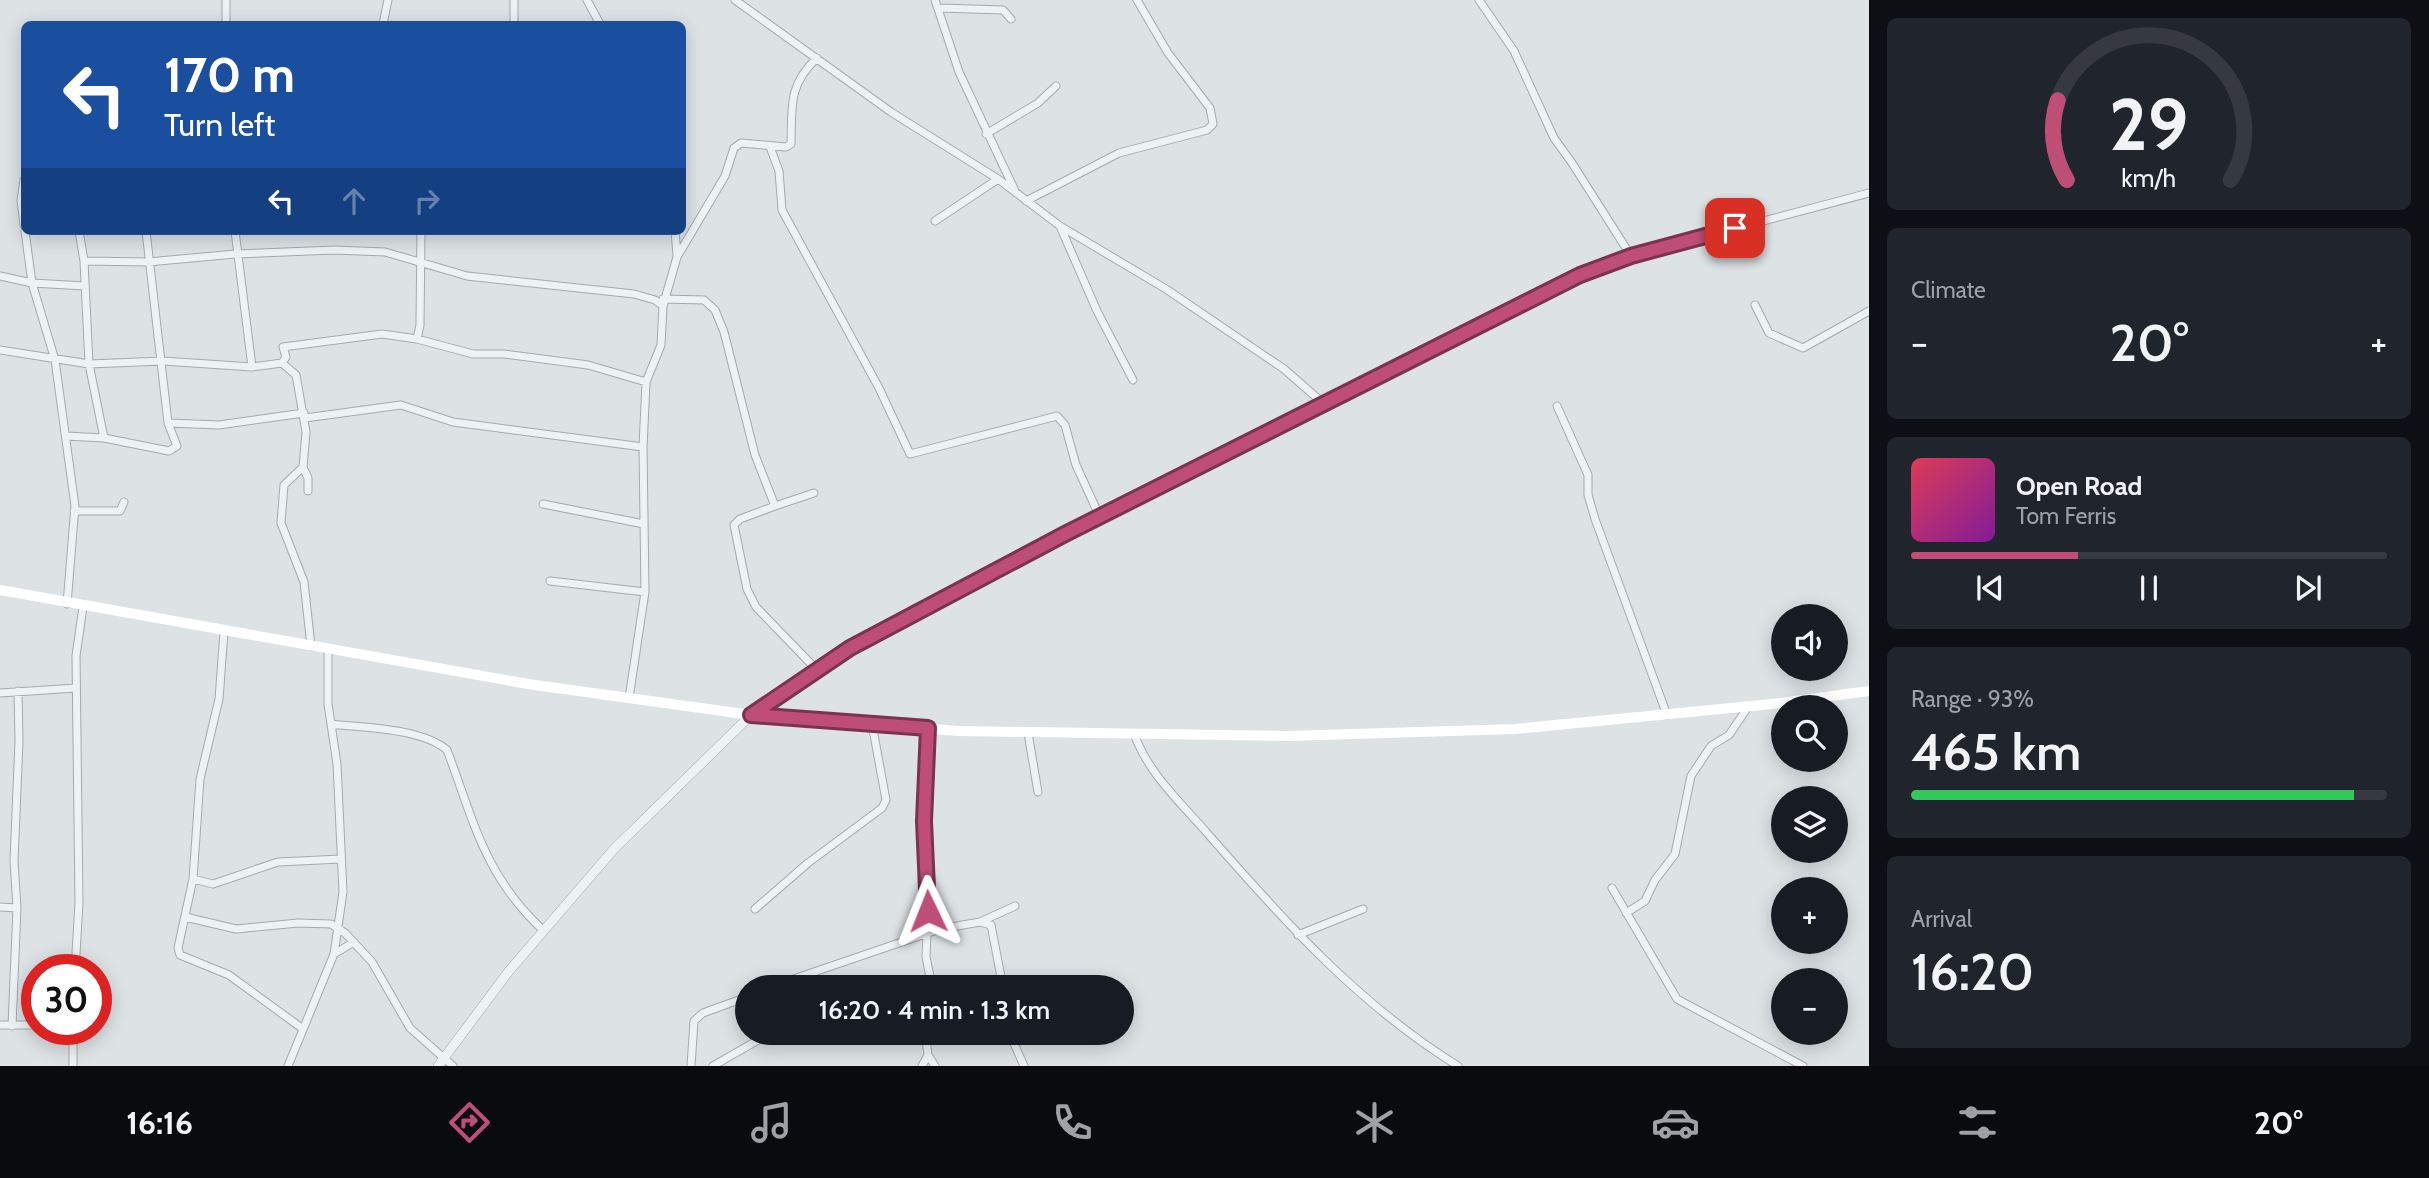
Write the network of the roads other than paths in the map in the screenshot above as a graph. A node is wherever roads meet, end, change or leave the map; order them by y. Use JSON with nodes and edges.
{"nodes":[{"id":1,"x":226,"y":0,"type":"edge"},
{"id":2,"x":388,"y":0,"type":"edge"},
{"id":3,"x":514,"y":0,"type":"edge"},
{"id":4,"x":587,"y":0,"type":"edge"},
{"id":5,"x":735,"y":0,"type":"edge"},
{"id":6,"x":936,"y":0,"type":"edge"},
{"id":7,"x":1137,"y":0,"type":"edge"},
{"id":8,"x":1479,"y":0,"type":"edge"},
{"id":9,"x":940,"y":8,"type":"junction"},
{"id":10,"x":1011,"y":19,"type":"dead end"},
{"id":11,"x":226,"y":21,"type":"edge"},
{"id":12,"x":384,"y":21,"type":"edge"},
{"id":13,"x":514,"y":21,"type":"edge"},
{"id":14,"x":598,"y":21,"type":"edge"},
{"id":15,"x":817,"y":58,"type":"junction"},
{"id":16,"x":1056,"y":86,"type":"dead end"},
{"id":17,"x":986,"y":134,"type":"junction"},
{"id":18,"x":770,"y":147,"type":"junction"},
{"id":19,"x":998,"y":179,"type":"junction"},
{"id":20,"x":1869,"y":193,"type":"edge"},
{"id":21,"x":1017,"y":194,"type":"junction"},
{"id":22,"x":1026,"y":201,"type":"junction"},
{"id":23,"x":935,"y":221,"type":"dead end"},
{"id":24,"x":1060,"y":226,"type":"junction"},
{"id":25,"x":26,"y":235,"type":"edge"},
{"id":26,"x":80,"y":235,"type":"edge"},
{"id":27,"x":146,"y":235,"type":"edge"},
{"id":28,"x":235,"y":235,"type":"edge"},
{"id":29,"x":421,"y":235,"type":"edge"},
{"id":30,"x":675,"y":235,"type":"edge"},
{"id":31,"x":235,"y":254,"type":"junction"},
{"id":32,"x":1631,"y":256,"type":"junction"},
{"id":33,"x":677,"y":257,"type":"junction"},
{"id":34,"x":419,"y":260,"type":"junction"},
{"id":35,"x":84,"y":261,"type":"junction"},
{"id":36,"x":148,"y":262,"type":"junction"},
{"id":37,"x":0,"y":276,"type":"edge"},
{"id":38,"x":32,"y":283,"type":"junction"},
{"id":39,"x":85,"y":286,"type":"junction"},
{"id":40,"x":665,"y":303,"type":"junction"},
{"id":41,"x":1755,"y":305,"type":"dead end"},
{"id":42,"x":1869,"y":311,"type":"edge"},
{"id":43,"x":417,"y":339,"type":"junction"},
{"id":44,"x":0,"y":350,"type":"edge"},
{"id":45,"x":55,"y":360,"type":"junction"},
{"id":46,"x":284,"y":360,"type":"junction"},
{"id":47,"x":163,"y":361,"type":"junction"},
{"id":48,"x":89,"y":364,"type":"junction"},
{"id":49,"x":252,"y":368,"type":"junction"},
{"id":50,"x":1133,"y":380,"type":"dead end"},
{"id":51,"x":646,"y":382,"type":"junction"},
{"id":52,"x":1324,"y":404,"type":"junction"},
{"id":53,"x":1557,"y":406,"type":"dead end"},
{"id":54,"x":304,"y":416,"type":"junction"},
{"id":55,"x":168,"y":423,"type":"junction"},
{"id":56,"x":66,"y":436,"type":"junction"},
{"id":57,"x":104,"y":439,"type":"junction"},
{"id":58,"x":643,"y":447,"type":"junction"},
{"id":59,"x":303,"y":467,"type":"junction"},
{"id":60,"x":308,"y":491,"type":"dead end"},
{"id":61,"x":814,"y":493,"type":"dead end"},
{"id":62,"x":124,"y":502,"type":"dead end"},
{"id":63,"x":543,"y":504,"type":"dead end"},
{"id":64,"x":775,"y":506,"type":"junction"},
{"id":65,"x":74,"y":511,"type":"junction"},
{"id":66,"x":1099,"y":516,"type":"junction"},
{"id":67,"x":644,"y":524,"type":"junction"},
{"id":68,"x":550,"y":581,"type":"dead end"},
{"id":69,"x":0,"y":590,"type":"edge"},
{"id":70,"x":645,"y":592,"type":"junction"},
{"id":71,"x":66,"y":604,"type":"junction"},
{"id":72,"x":83,"y":607,"type":"junction"},
{"id":73,"x":224,"y":632,"type":"junction"},
{"id":74,"x":311,"y":646,"type":"junction"},
{"id":75,"x":328,"y":649,"type":"junction"},
{"id":76,"x":817,"y":670,"type":"junction"},
{"id":77,"x":76,"y":688,"type":"junction"},
{"id":78,"x":18,"y":691,"type":"junction"},
{"id":79,"x":1869,"y":691,"type":"edge"},
{"id":80,"x":0,"y":693,"type":"edge"},
{"id":81,"x":629,"y":698,"type":"junction"},
{"id":82,"x":1748,"y":707,"type":"junction"},
{"id":83,"x":751,"y":715,"type":"junction"},
{"id":84,"x":1667,"y":715,"type":"junction"},
{"id":85,"x":331,"y":724,"type":"junction"},
{"id":86,"x":872,"y":724,"type":"junction"},
{"id":87,"x":928,"y":728,"type":"junction"},
{"id":88,"x":1028,"y":733,"type":"junction"},
{"id":89,"x":1135,"y":736,"type":"junction"},
{"id":90,"x":1038,"y":792,"type":"dead end"},
{"id":91,"x":341,"y":859,"type":"junction"},
{"id":92,"x":193,"y":879,"type":"junction"},
{"id":93,"x":1612,"y":888,"type":"dead end"},
{"id":94,"x":1015,"y":906,"type":"dead end"},
{"id":95,"x":0,"y":907,"type":"edge"},
{"id":96,"x":17,"y":908,"type":"junction"},
{"id":97,"x":755,"y":909,"type":"dead end"},
{"id":98,"x":1363,"y":909,"type":"dead end"},
{"id":99,"x":1626,"y":913,"type":"junction"},
{"id":100,"x":185,"y":917,"type":"junction"},
{"id":101,"x":932,"y":922,"type":"junction"},
{"id":102,"x":980,"y":922,"type":"junction"},
{"id":103,"x":338,"y":928,"type":"junction"},
{"id":104,"x":940,"y":929,"type":"junction"},
{"id":105,"x":544,"y":931,"type":"junction"},
{"id":106,"x":926,"y":934,"type":"junction"},
{"id":107,"x":1298,"y":935,"type":"junction"},
{"id":108,"x":354,"y":943,"type":"junction"},
{"id":109,"x":76,"y":954,"type":"edge"},
{"id":110,"x":334,"y":954,"type":"junction"},
{"id":111,"x":805,"y":975,"type":"edge"},
{"id":112,"x":931,"y":975,"type":"edge"},
{"id":113,"x":1001,"y":975,"type":"edge"},
{"id":114,"x":735,"y":1001,"type":"edge"},
{"id":115,"x":0,"y":1025,"type":"edge"},
{"id":116,"x":12,"y":1026,"type":"junction"},
{"id":117,"x":21,"y":1026,"type":"edge"},
{"id":118,"x":303,"y":1030,"type":"junction"},
{"id":119,"x":73,"y":1045,"type":"edge"},
{"id":120,"x":749,"y":1045,"type":"edge"},
{"id":121,"x":927,"y":1045,"type":"edge"},
{"id":122,"x":1015,"y":1045,"type":"edge"},
{"id":123,"x":928,"y":1055,"type":"junction"},
{"id":124,"x":441,"y":1063,"type":"edge"},
{"id":125,"x":73,"y":1066,"type":"edge"},
{"id":126,"x":288,"y":1066,"type":"edge"},
{"id":127,"x":453,"y":1066,"type":"edge"},
{"id":128,"x":691,"y":1066,"type":"edge"},
{"id":129,"x":713,"y":1066,"type":"edge"},
{"id":130,"x":922,"y":1066,"type":"edge"},
{"id":131,"x":935,"y":1066,"type":"edge"},
{"id":132,"x":1024,"y":1066,"type":"edge"},
{"id":133,"x":1458,"y":1066,"type":"edge"},
{"id":134,"x":1803,"y":1066,"type":"edge"}],
"edges":[{"from":1,"to":11,"type":"street"},
{"from":2,"to":12,"type":"street"},
{"from":3,"to":13,"type":"street"},
{"from":4,"to":14,"type":"street"},
{"from":5,"to":15,"type":"street"},
{"from":6,"to":9,"type":"street"},
{"from":7,"to":22,"type":"street"},
{"from":8,"to":32,"type":"street"},
{"from":9,"to":10,"type":"street"},
{"from":9,"to":17,"type":"street"},
{"from":15,"to":18,"type":"street"},
{"from":15,"to":19,"type":"street"},
{"from":16,"to":17,"type":"street"},
{"from":17,"to":21,"type":"street"},
{"from":18,"to":33,"type":"street"},
{"from":18,"to":66,"type":"street"},
{"from":19,"to":21,"type":"street"},
{"from":19,"to":23,"type":"street"},
{"from":20,"to":32,"type":"street"},
{"from":21,"to":22,"type":"street"},
{"from":22,"to":24,"type":"street"},
{"from":24,"to":50,"type":"street"},
{"from":24,"to":52,"type":"street"},
{"from":25,"to":38,"type":"street"},
{"from":26,"to":35,"type":"street"},
{"from":27,"to":36,"type":"street"},
{"from":28,"to":31,"type":"street"},
{"from":29,"to":34,"type":"street"},
{"from":30,"to":33,"type":"street"},
{"from":31,"to":34,"type":"street"},
{"from":31,"to":36,"type":"street"},
{"from":31,"to":49,"type":"street"},
{"from":32,"to":52,"type":"street"},
{"from":33,"to":40,"type":"street"},
{"from":34,"to":40,"type":"street"},
{"from":34,"to":43,"type":"street"},
{"from":35,"to":36,"type":"street"},
{"from":35,"to":39,"type":"street"},
{"from":36,"to":47,"type":"street"},
{"from":37,"to":38,"type":"street"},
{"from":38,"to":39,"type":"street"},
{"from":38,"to":45,"type":"street"},
{"from":39,"to":48,"type":"street"},
{"from":40,"to":51,"type":"street"},
{"from":40,"to":64,"type":"street"},
{"from":41,"to":42,"type":"street"},
{"from":43,"to":46,"type":"street"},
{"from":43,"to":51,"type":"street"},
{"from":44,"to":45,"type":"street"},
{"from":45,"to":48,"type":"street"},
{"from":45,"to":56,"type":"street"},
{"from":46,"to":49,"type":"street"},
{"from":46,"to":54,"type":"street"},
{"from":47,"to":48,"type":"street"},
{"from":47,"to":49,"type":"street"},
{"from":47,"to":55,"type":"street"},
{"from":48,"to":57,"type":"street"},
{"from":51,"to":58,"type":"street"},
{"from":52,"to":66,"type":"street"},
{"from":53,"to":84,"type":"street"},
{"from":54,"to":55,"type":"street"},
{"from":54,"to":58,"type":"street"},
{"from":54,"to":59,"type":"street"},
{"from":55,"to":57,"type":"street"},
{"from":56,"to":57,"type":"street"},
{"from":56,"to":65,"type":"street"},
{"from":58,"to":67,"type":"street"},
{"from":59,"to":60,"type":"street"},
{"from":59,"to":74,"type":"street"},
{"from":61,"to":64,"type":"street"},
{"from":62,"to":65,"type":"street"},
{"from":63,"to":67,"type":"street"},
{"from":64,"to":76,"type":"street"},
{"from":65,"to":71,"type":"street"},
{"from":66,"to":76,"type":"street"},
{"from":67,"to":70,"type":"street"},
{"from":68,"to":70,"type":"street"},
{"from":69,"to":71,"type":"main road"},
{"from":70,"to":81,"type":"street"},
{"from":71,"to":72,"type":"main road"},
{"from":72,"to":73,"type":"main road"},
{"from":72,"to":77,"type":"street"},
{"from":73,"to":74,"type":"main road"},
{"from":73,"to":92,"type":"street"},
{"from":74,"to":75,"type":"main road"},
{"from":75,"to":81,"type":"main road"},
{"from":75,"to":85,"type":"street"},
{"from":76,"to":83,"type":"street"},
{"from":77,"to":78,"type":"street"},
{"from":77,"to":109,"type":"street"},
{"from":78,"to":80,"type":"street"},
{"from":78,"to":96,"type":"street"},
{"from":79,"to":82,"type":"main road"},
{"from":81,"to":83,"type":"main road"},
{"from":82,"to":84,"type":"main road"},
{"from":82,"to":99,"type":"street"},
{"from":83,"to":86,"type":"main road"},
{"from":83,"to":105,"type":"street"},
{"from":84,"to":89,"type":"main road"},
{"from":85,"to":91,"type":"street"},
{"from":85,"to":105,"type":"street"},
{"from":86,"to":87,"type":"main road"},
{"from":86,"to":97,"type":"street"},
{"from":87,"to":88,"type":"main road"},
{"from":87,"to":101,"type":"street"},
{"from":88,"to":89,"type":"main road"},
{"from":88,"to":90,"type":"street"},
{"from":89,"to":107,"type":"street"},
{"from":91,"to":92,"type":"street"},
{"from":91,"to":103,"type":"street"},
{"from":92,"to":100,"type":"street"},
{"from":93,"to":99,"type":"street"},
{"from":94,"to":102,"type":"street"},
{"from":95,"to":96,"type":"street"},
{"from":96,"to":116,"type":"street"},
{"from":98,"to":107,"type":"street"},
{"from":99,"to":134,"type":"street"},
{"from":100,"to":103,"type":"street"},
{"from":100,"to":118,"type":"street"},
{"from":101,"to":104,"type":"street"},
{"from":101,"to":106,"type":"street"},
{"from":102,"to":104,"type":"street"},
{"from":102,"to":113,"type":"street"},
{"from":103,"to":108,"type":"street"},
{"from":103,"to":110,"type":"street"},
{"from":104,"to":106,"type":"street"},
{"from":105,"to":124,"type":"street"},
{"from":106,"to":111,"type":"street"},
{"from":106,"to":112,"type":"street"},
{"from":107,"to":133,"type":"street"},
{"from":108,"to":110,"type":"street"},
{"from":108,"to":124,"type":"street"},
{"from":110,"to":118,"type":"street"},
{"from":114,"to":128,"type":"street"},
{"from":115,"to":116,"type":"street"},
{"from":116,"to":117,"type":"street"},
{"from":118,"to":126,"type":"street"},
{"from":119,"to":125,"type":"street"},
{"from":120,"to":129,"type":"street"},
{"from":121,"to":123,"type":"street"},
{"from":122,"to":132,"type":"street"},
{"from":123,"to":130,"type":"street"},
{"from":123,"to":131,"type":"street"},
{"from":124,"to":127,"type":"street"}]}
